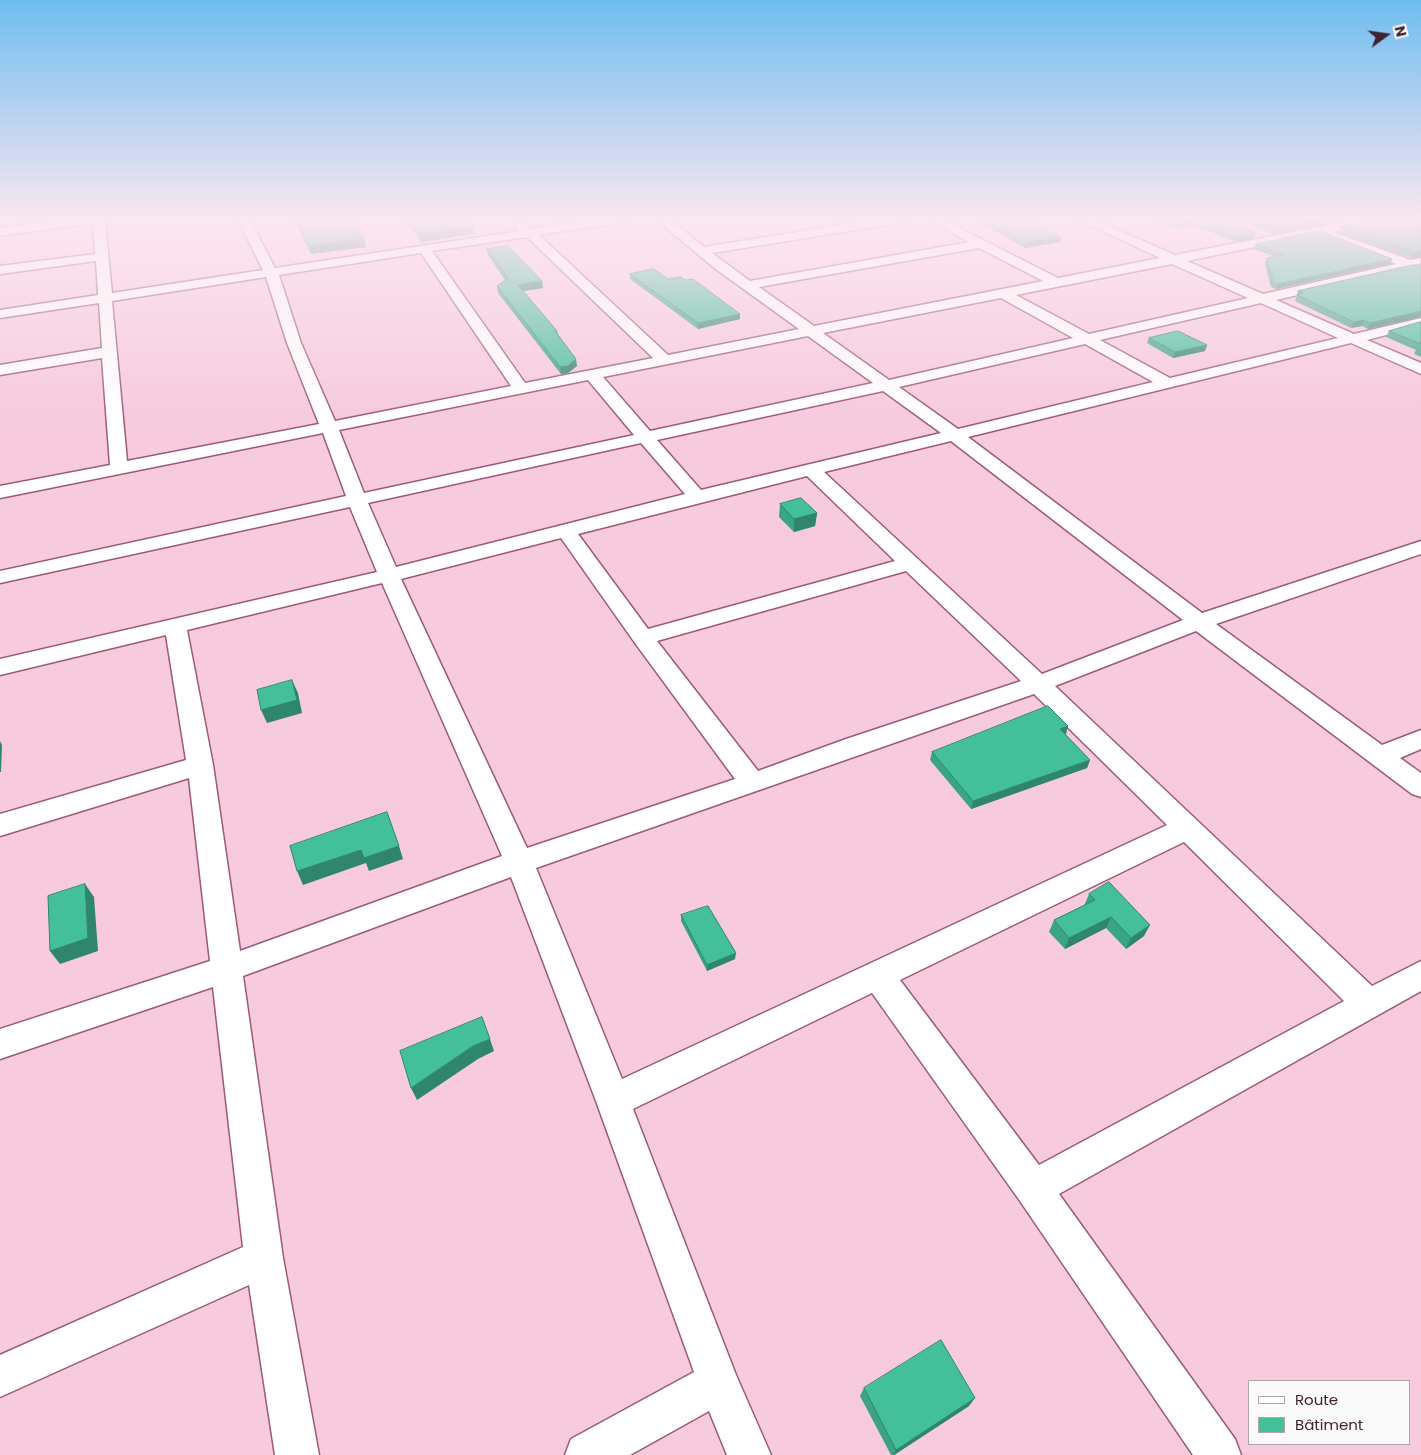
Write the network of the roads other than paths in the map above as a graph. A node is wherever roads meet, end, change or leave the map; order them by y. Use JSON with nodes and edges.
{"nodes":[{"id":1,"x":103,"y":286,"type":"edge"},
{"id":2,"x":182,"y":286,"type":"edge"},
{"id":3,"x":275,"y":286,"type":"edge"},
{"id":4,"x":449,"y":286,"type":"edge"},
{"id":5,"x":585,"y":286,"type":"edge"},
{"id":6,"x":749,"y":286,"type":"edge"},
{"id":7,"x":1043,"y":286,"type":"edge"},
{"id":8,"x":1231,"y":286,"type":"edge"},
{"id":9,"x":1321,"y":286,"type":"edge"},
{"id":10,"x":1004,"y":294,"type":"junction"},
{"id":11,"x":104,"y":298,"type":"junction"},
{"id":12,"x":1260,"y":299,"type":"junction"},
{"id":13,"x":0,"y":314,"type":"edge"},
{"id":14,"x":1421,"y":322,"type":"edge"},
{"id":15,"x":811,"y":332,"type":"junction"},
{"id":16,"x":1088,"y":339,"type":"junction"},
{"id":17,"x":1354,"y":339,"type":"junction"},
{"id":18,"x":108,"y":352,"type":"junction"},
{"id":19,"x":665,"y":361,"type":"junction"},
{"id":20,"x":1421,"y":369,"type":"edge"},
{"id":21,"x":0,"y":370,"type":"edge"},
{"id":22,"x":592,"y":375,"type":"junction"},
{"id":23,"x":1169,"y":384,"type":"junction"},
{"id":24,"x":887,"y":385,"type":"junction"},
{"id":25,"x":521,"y":389,"type":"junction"},
{"id":26,"x":329,"y":427,"type":"junction"},
{"id":27,"x":955,"y":435,"type":"junction"},
{"id":28,"x":646,"y":438,"type":"junction"},
{"id":29,"x":119,"y":469,"type":"junction"},
{"id":30,"x":811,"y":470,"type":"junction"},
{"id":31,"x":0,"y":492,"type":"edge"},
{"id":32,"x":698,"y":497,"type":"junction"},
{"id":33,"x":359,"y":501,"type":"junction"},
{"id":34,"x":567,"y":532,"type":"junction"},
{"id":35,"x":1421,"y":547,"type":"edge"},
{"id":36,"x":910,"y":563,"type":"junction"},
{"id":37,"x":390,"y":575,"type":"junction"},
{"id":38,"x":0,"y":577,"type":"edge"},
{"id":39,"x":1199,"y":622,"type":"junction"},
{"id":40,"x":175,"y":625,"type":"junction"},
{"id":41,"x":643,"y":638,"type":"junction"},
{"id":42,"x":0,"y":667,"type":"edge"},
{"id":43,"x":1038,"y":684,"type":"junction"},
{"id":44,"x":1421,"y":739,"type":"edge"},
{"id":45,"x":1380,"y":756,"type":"junction"},
{"id":46,"x":200,"y":764,"type":"junction"},
{"id":47,"x":752,"y":782,"type":"junction"},
{"id":48,"x":1421,"y":787,"type":"edge"},
{"id":49,"x":0,"y":825,"type":"edge"},
{"id":50,"x":1187,"y":828,"type":"junction"},
{"id":51,"x":519,"y":862,"type":"junction"},
{"id":52,"x":226,"y":969,"type":"junction"},
{"id":53,"x":877,"y":974,"type":"junction"},
{"id":54,"x":1421,"y":975,"type":"edge"},
{"id":55,"x":1368,"y":1003,"type":"junction"},
{"id":56,"x":0,"y":1044,"type":"edge"},
{"id":57,"x":613,"y":1100,"type":"junction"},
{"id":58,"x":1033,"y":1188,"type":"junction"},
{"id":59,"x":264,"y":1258,"type":"junction"},
{"id":60,"x":0,"y":1376,"type":"edge"},
{"id":61,"x":718,"y":1382,"type":"junction"},
{"id":62,"x":297,"y":1455,"type":"edge"},
{"id":63,"x":587,"y":1455,"type":"edge"},
{"id":64,"x":749,"y":1455,"type":"edge"},
{"id":65,"x":1219,"y":1455,"type":"edge"}],
"edges":[{"from":1,"to":11,"type":"street"},
{"from":2,"to":11,"type":"street"},
{"from":3,"to":26,"type":"street"},
{"from":4,"to":25,"type":"street"},
{"from":5,"to":19,"type":"street"},
{"from":6,"to":15,"type":"street"},
{"from":7,"to":10,"type":"street"},
{"from":8,"to":12,"type":"street"},
{"from":9,"to":12,"type":"street"},
{"from":10,"to":15,"type":"street"},
{"from":10,"to":16,"type":"street"},
{"from":11,"to":13,"type":"street"},
{"from":11,"to":18,"type":"street"},
{"from":12,"to":16,"type":"street"},
{"from":12,"to":17,"type":"street"},
{"from":14,"to":17,"type":"street"},
{"from":15,"to":19,"type":"street"},
{"from":15,"to":24,"type":"street"},
{"from":16,"to":23,"type":"street"},
{"from":16,"to":24,"type":"street"},
{"from":17,"to":20,"type":"street"},
{"from":17,"to":23,"type":"street"},
{"from":18,"to":21,"type":"street"},
{"from":18,"to":29,"type":"street"},
{"from":19,"to":22,"type":"street"},
{"from":22,"to":25,"type":"street"},
{"from":22,"to":28,"type":"street"},
{"from":23,"to":27,"type":"street"},
{"from":24,"to":27,"type":"street"},
{"from":24,"to":28,"type":"street"},
{"from":25,"to":26,"type":"street"},
{"from":26,"to":29,"type":"street"},
{"from":26,"to":33,"type":"street"},
{"from":27,"to":30,"type":"street"},
{"from":27,"to":39,"type":"street"},
{"from":28,"to":32,"type":"street"},
{"from":28,"to":33,"type":"street"},
{"from":29,"to":31,"type":"street"},
{"from":30,"to":32,"type":"street"},
{"from":30,"to":36,"type":"street"},
{"from":32,"to":34,"type":"street"},
{"from":33,"to":37,"type":"street"},
{"from":33,"to":38,"type":"street"},
{"from":34,"to":37,"type":"street"},
{"from":34,"to":41,"type":"street"},
{"from":35,"to":39,"type":"street"},
{"from":36,"to":41,"type":"street"},
{"from":36,"to":43,"type":"street"},
{"from":37,"to":40,"type":"street"},
{"from":37,"to":51,"type":"street"},
{"from":39,"to":43,"type":"street"},
{"from":39,"to":45,"type":"street"},
{"from":40,"to":42,"type":"street"},
{"from":40,"to":46,"type":"street"},
{"from":41,"to":47,"type":"street"},
{"from":43,"to":47,"type":"street"},
{"from":43,"to":50,"type":"street"},
{"from":44,"to":45,"type":"street"},
{"from":45,"to":48,"type":"street"},
{"from":46,"to":49,"type":"street"},
{"from":46,"to":52,"type":"street"},
{"from":47,"to":51,"type":"street"},
{"from":50,"to":53,"type":"street"},
{"from":50,"to":55,"type":"street"},
{"from":51,"to":52,"type":"street"},
{"from":51,"to":57,"type":"street"},
{"from":52,"to":56,"type":"street"},
{"from":52,"to":59,"type":"street"},
{"from":53,"to":57,"type":"street"},
{"from":53,"to":58,"type":"street"},
{"from":54,"to":55,"type":"street"},
{"from":55,"to":58,"type":"street"},
{"from":57,"to":61,"type":"street"},
{"from":58,"to":65,"type":"street"},
{"from":59,"to":60,"type":"street"},
{"from":59,"to":62,"type":"street"},
{"from":61,"to":63,"type":"street"},
{"from":61,"to":64,"type":"street"}]}
